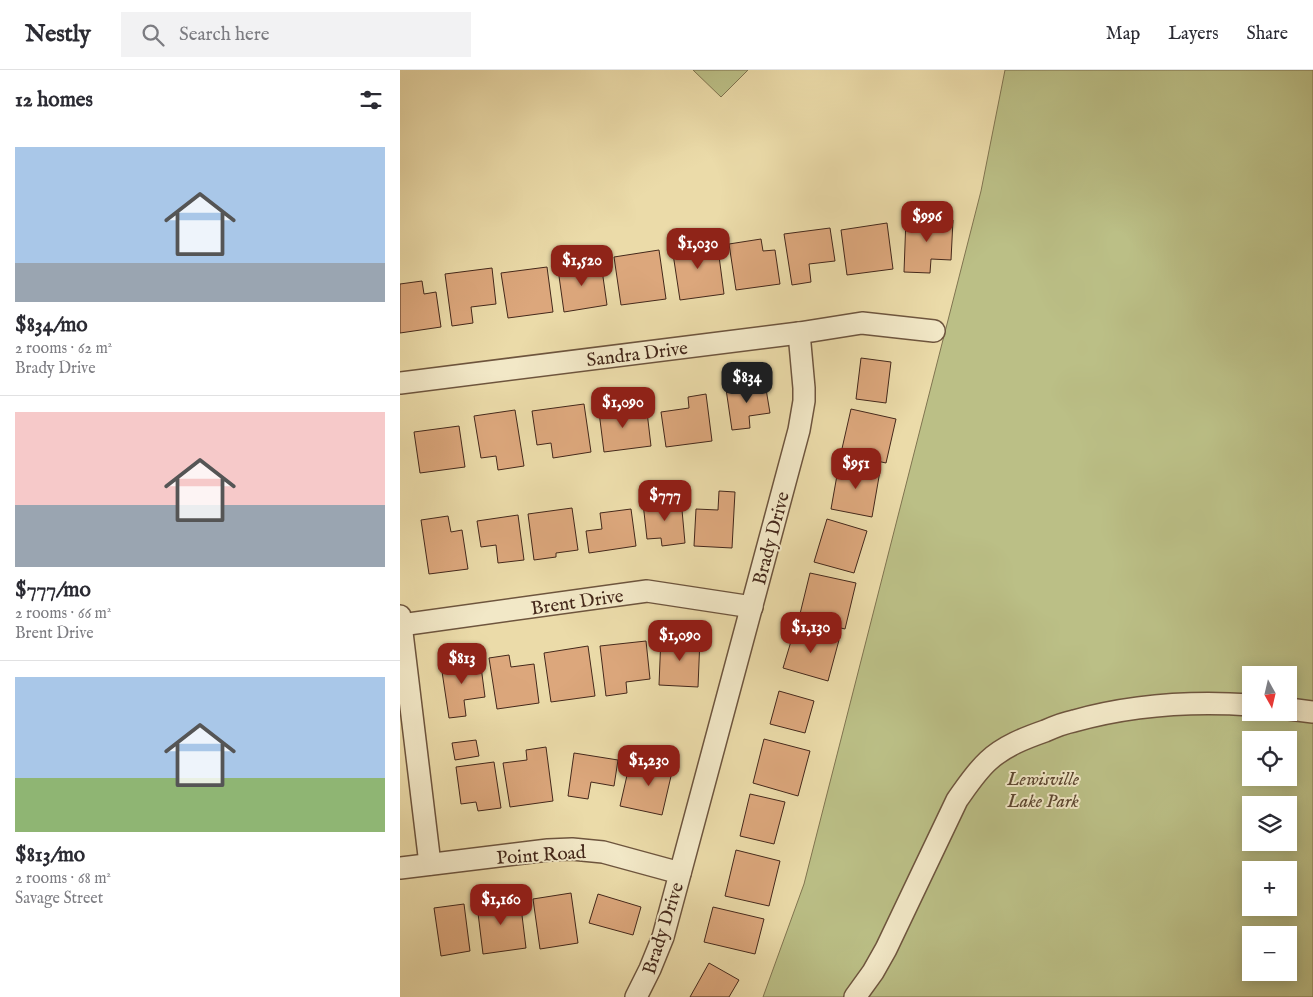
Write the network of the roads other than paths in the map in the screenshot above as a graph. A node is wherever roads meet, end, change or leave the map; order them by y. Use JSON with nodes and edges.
{"nodes":[{"id":1,"x":934,"y":331,"type":"dead end"},
{"id":2,"x":799,"y":333,"type":"junction"},
{"id":3,"x":400,"y":383,"type":"edge"},
{"id":4,"x":752,"y":607,"type":"junction"},
{"id":5,"x":401,"y":620,"type":"edge"},
{"id":6,"x":1242,"y":704,"type":"edge"},
{"id":7,"x":1298,"y":710,"type":"edge"},
{"id":8,"x":1313,"y":712,"type":"edge"},
{"id":9,"x":430,"y":864,"type":"junction"},
{"id":10,"x":400,"y":868,"type":"edge"},
{"id":11,"x":680,"y":873,"type":"junction"},
{"id":12,"x":636,"y":997,"type":"edge"},
{"id":13,"x":855,"y":997,"type":"edge"}],
"edges":[{"from":1,"to":2,"type":"street","name":"Sandra Drive"},
{"from":2,"to":3,"type":"street","name":"Sandra Drive"},
{"from":2,"to":4,"type":"street","name":"Brady Drive"},
{"from":4,"to":5,"type":"street","name":"Brent Drive"},
{"from":4,"to":11,"type":"street","name":"Brady Drive"},
{"from":5,"to":9,"type":"street"},
{"from":6,"to":13,"type":"street"},
{"from":7,"to":8,"type":"street"},
{"from":9,"to":10,"type":"street","name":"Point Road"},
{"from":9,"to":11,"type":"street","name":"Point Road"},
{"from":11,"to":12,"type":"street","name":"Brady Drive"}]}
